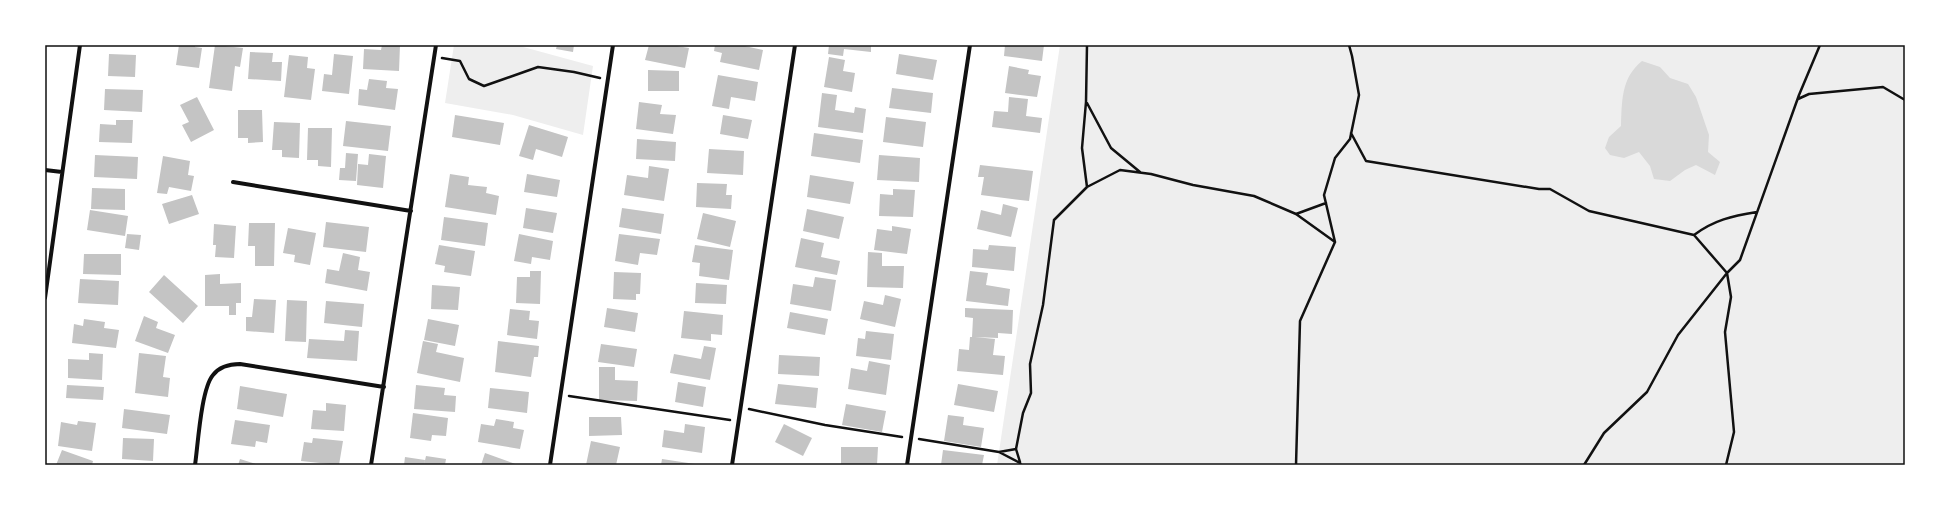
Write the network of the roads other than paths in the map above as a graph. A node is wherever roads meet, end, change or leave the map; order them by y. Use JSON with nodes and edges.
{"nodes":[{"id":1,"x":80,"y":45,"type":"edge"},
{"id":2,"x":436,"y":45,"type":"edge"},
{"id":3,"x":612,"y":45,"type":"edge"},
{"id":4,"x":795,"y":45,"type":"edge"},
{"id":5,"x":970,"y":45,"type":"edge"},
{"id":6,"x":45,"y":170,"type":"edge"},
{"id":7,"x":62,"y":172,"type":"junction"},
{"id":8,"x":233,"y":182,"type":"dead end"},
{"id":9,"x":411,"y":211,"type":"junction"},
{"id":10,"x":45,"y":298,"type":"edge"},
{"id":11,"x":384,"y":387,"type":"junction"},
{"id":12,"x":195,"y":465,"type":"edge"},
{"id":13,"x":371,"y":465,"type":"edge"},
{"id":14,"x":550,"y":465,"type":"edge"},
{"id":15,"x":732,"y":465,"type":"edge"},
{"id":16,"x":907,"y":465,"type":"edge"}],
"edges":[{"from":1,"to":7,"type":"street"},
{"from":2,"to":9,"type":"street"},
{"from":3,"to":14,"type":"street"},
{"from":4,"to":15,"type":"street"},
{"from":5,"to":16,"type":"street"},
{"from":6,"to":7,"type":"street"},
{"from":7,"to":10,"type":"street"},
{"from":8,"to":9,"type":"street"},
{"from":9,"to":11,"type":"street"},
{"from":11,"to":12,"type":"street"},
{"from":11,"to":13,"type":"street"}]}
